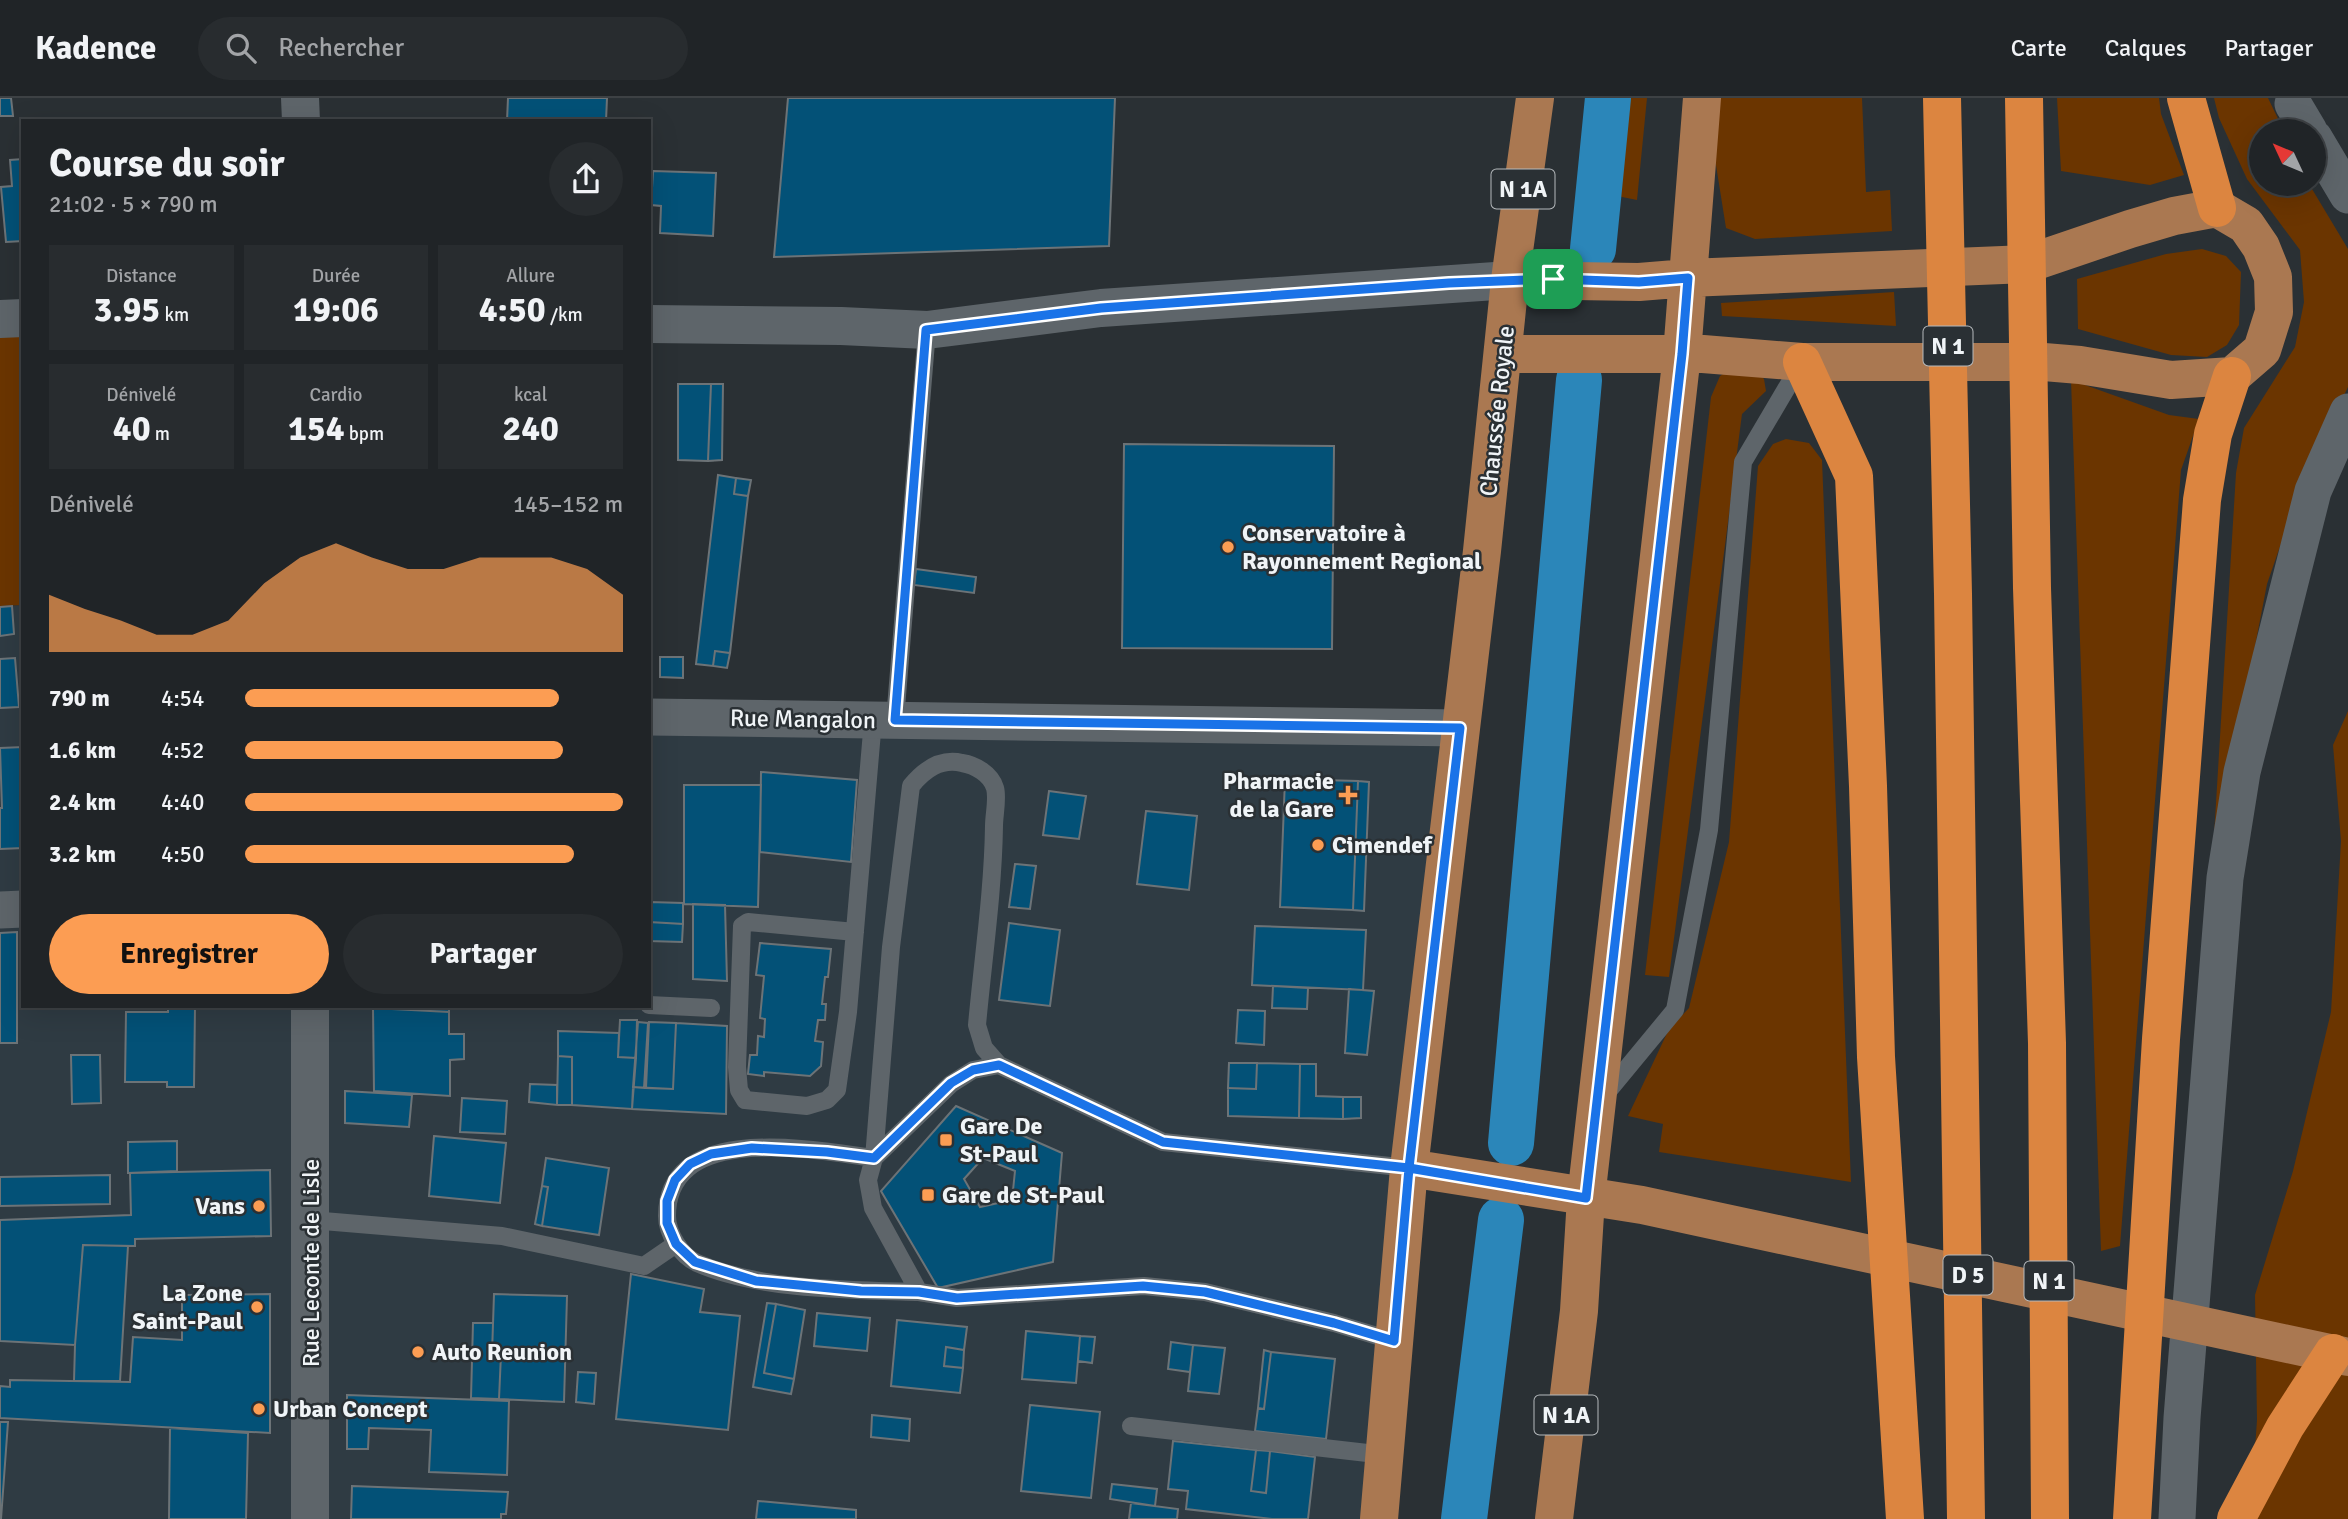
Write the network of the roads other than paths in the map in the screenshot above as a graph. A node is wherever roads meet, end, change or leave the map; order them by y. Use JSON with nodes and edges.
{"nodes":[{"id":1,"x":300,"y":98,"type":"edge"},
{"id":2,"x":1535,"y":98,"type":"edge"},
{"id":3,"x":1702,"y":98,"type":"edge"},
{"id":4,"x":1942,"y":98,"type":"edge"},
{"id":5,"x":2024,"y":98,"type":"edge"},
{"id":6,"x":2186,"y":98,"type":"edge"},
{"id":7,"x":301,"y":119,"type":"edge"},
{"id":8,"x":2326,"y":158,"type":"edge"},
{"id":9,"x":2348,"y":195,"type":"edge"},
{"id":10,"x":2217,"y":208,"type":"junction"},
{"id":11,"x":1688,"y":278,"type":"junction"},
{"id":12,"x":1510,"y":280,"type":"junction"},
{"id":13,"x":21,"y":318,"type":"edge"},
{"id":14,"x":0,"y":319,"type":"edge"},
{"id":15,"x":651,"y":324,"type":"edge"},
{"id":16,"x":926,"y":330,"type":"junction"},
{"id":17,"x":1503,"y":354,"type":"junction"},
{"id":18,"x":1682,"y":354,"type":"junction"},
{"id":19,"x":1802,"y":362,"type":"junction"},
{"id":20,"x":2232,"y":376,"type":"junction"},
{"id":21,"x":2348,"y":412,"type":"edge"},
{"id":22,"x":651,"y":717,"type":"edge"},
{"id":23,"x":884,"y":720,"type":"junction"},
{"id":24,"x":1460,"y":728,"type":"junction"},
{"id":25,"x":21,"y":909,"type":"edge"},
{"id":26,"x":0,"y":910,"type":"edge"},
{"id":27,"x":855,"y":932,"type":"junction"},
{"id":28,"x":651,"y":1005,"type":"edge"},
{"id":29,"x":310,"y":1008,"type":"edge"},
{"id":30,"x":711,"y":1009,"type":"dead end"},
{"id":31,"x":999,"y":1065,"type":"junction"},
{"id":32,"x":1598,"y":1103,"type":"junction"},
{"id":33,"x":874,"y":1158,"type":"junction"},
{"id":34,"x":1409,"y":1168,"type":"junction"},
{"id":35,"x":1586,"y":1198,"type":"junction"},
{"id":36,"x":311,"y":1220,"type":"junction"},
{"id":37,"x":676,"y":1244,"type":"junction"},
{"id":38,"x":919,"y":1292,"type":"junction"},
{"id":39,"x":1394,"y":1341,"type":"junction"},
{"id":40,"x":2340,"y":1355,"type":"edge"},
{"id":41,"x":1131,"y":1426,"type":"dead end"},
{"id":42,"x":1385,"y":1455,"type":"junction"},
{"id":43,"x":310,"y":1519,"type":"edge"},
{"id":44,"x":1379,"y":1519,"type":"edge"},
{"id":45,"x":1554,"y":1519,"type":"edge"},
{"id":46,"x":1905,"y":1519,"type":"edge"},
{"id":47,"x":1966,"y":1519,"type":"edge"},
{"id":48,"x":2050,"y":1519,"type":"edge"},
{"id":49,"x":2132,"y":1519,"type":"edge"},
{"id":50,"x":2177,"y":1519,"type":"edge"},
{"id":51,"x":2236,"y":1519,"type":"edge"}],
"edges":[{"from":1,"to":7,"type":"main road"},
{"from":2,"to":12,"type":"main road","name":"Chaussée Royale","number":"N 1A"},
{"from":3,"to":11,"type":"main road","number":"N 1A"},
{"from":4,"to":47,"type":"highway","number":"N 1"},
{"from":5,"to":48,"type":"highway","number":"N 1"},
{"from":6,"to":10,"type":"highway"},
{"from":8,"to":9,"type":"street"},
{"from":10,"to":11,"type":"main road"},
{"from":10,"to":20,"type":"main road"},
{"from":11,"to":12,"type":"main road"},
{"from":11,"to":18,"type":"main road","number":"N 1A"},
{"from":12,"to":16,"type":"main road"},
{"from":12,"to":17,"type":"main road","name":"Chaussée Royale","number":"N 1A"},
{"from":13,"to":14,"type":"main road"},
{"from":15,"to":16,"type":"main road"},
{"from":16,"to":23,"type":"lane"},
{"from":17,"to":18,"type":"main road"},
{"from":17,"to":24,"type":"main road","name":"Chaussée Royale","number":"N 1A"},
{"from":18,"to":19,"type":"main road"},
{"from":18,"to":32,"type":"main road","number":"N 1A"},
{"from":19,"to":20,"type":"main road"},
{"from":19,"to":32,"type":"lane"},
{"from":19,"to":46,"type":"highway"},
{"from":20,"to":49,"type":"highway"},
{"from":21,"to":50,"type":"street"},
{"from":22,"to":23,"type":"street","name":"Rue Mangalon"},
{"from":23,"to":24,"type":"street","name":"Rue Mangalon"},
{"from":23,"to":27,"type":"lane"},
{"from":24,"to":34,"type":"main road","name":"Chaussée Royale","number":"N 1A"},
{"from":25,"to":26,"type":"street"},
{"from":27,"to":27,"type":"lane"},
{"from":28,"to":30,"type":"lane"},
{"from":29,"to":36,"type":"main road","name":"Rue Leconte de Lisle"},
{"from":31,"to":33,"type":"lane"},
{"from":31,"to":33,"type":"lane"},
{"from":31,"to":34,"type":"lane"},
{"from":32,"to":35,"type":"main road","number":"N 1A"},
{"from":33,"to":37,"type":"lane"},
{"from":33,"to":38,"type":"lane"},
{"from":34,"to":35,"type":"main road"},
{"from":34,"to":39,"type":"main road","name":"Chaussée Royale","number":"N 1A"},
{"from":35,"to":40,"type":"main road","number":"D 5"},
{"from":35,"to":45,"type":"main road","number":"N 1A"},
{"from":36,"to":37,"type":"lane"},
{"from":36,"to":43,"type":"main road","name":"Rue Leconte de Lisle"},
{"from":37,"to":38,"type":"lane"},
{"from":38,"to":39,"type":"lane"},
{"from":39,"to":42,"type":"main road","name":"Chaussée Royale","number":"N 1A"},
{"from":40,"to":51,"type":"highway"},
{"from":41,"to":42,"type":"lane"},
{"from":42,"to":44,"type":"main road","name":"Chaussée Royale","number":"N 1A"}]}
